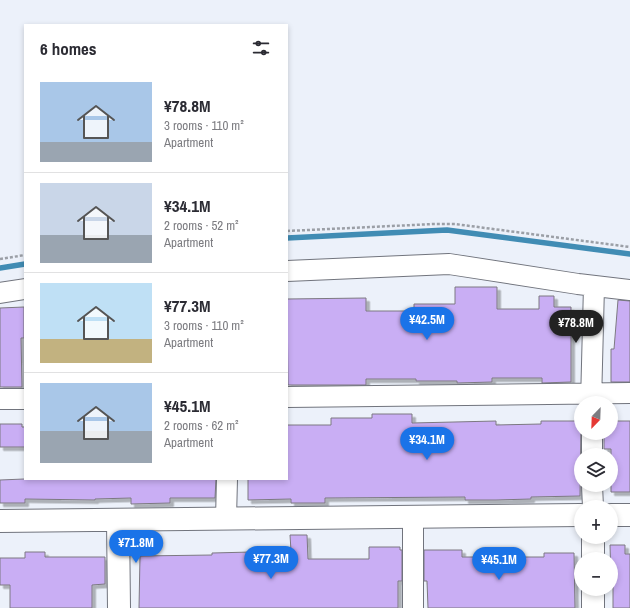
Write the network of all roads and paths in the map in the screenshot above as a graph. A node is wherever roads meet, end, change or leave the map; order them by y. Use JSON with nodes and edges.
{"nodes":[{"id":1,"x":288,"y":231,"type":"edge"},
{"id":2,"x":630,"y":247,"type":"edge"},
{"id":3,"x":24,"y":255,"type":"edge"},
{"id":4,"x":0,"y":259,"type":"edge"},
{"id":5,"x":288,"y":271,"type":"edge"},
{"id":6,"x":594,"y":286,"type":"junction"},
{"id":7,"x":24,"y":289,"type":"edge"},
{"id":8,"x":630,"y":290,"type":"edge"},
{"id":9,"x":0,"y":293,"type":"edge"},
{"id":10,"x":630,"y":393,"type":"edge"},
{"id":11,"x":591,"y":396,"type":"edge"},
{"id":12,"x":607,"y":396,"type":"edge"},
{"id":13,"x":288,"y":397,"type":"edge"},
{"id":14,"x":24,"y":398,"type":"edge"},
{"id":15,"x":574,"y":398,"type":"edge"},
{"id":16,"x":0,"y":399,"type":"edge"},
{"id":17,"x":226,"y":480,"type":"edge"},
{"id":18,"x":574,"y":515,"type":"edge"},
{"id":19,"x":618,"y":515,"type":"edge"},
{"id":20,"x":630,"y":515,"type":"edge"},
{"id":21,"x":413,"y":517,"type":"junction"},
{"id":22,"x":226,"y":519,"type":"junction"},
{"id":23,"x":118,"y":520,"type":"junction"},
{"id":24,"x":0,"y":521,"type":"edge"},
{"id":25,"x":593,"y":596,"type":"edge"},
{"id":26,"x":119,"y":608,"type":"edge"},
{"id":27,"x":413,"y":608,"type":"edge"},
{"id":28,"x":593,"y":608,"type":"edge"}],
"edges":[{"from":1,"to":2,"type":"path"},
{"from":3,"to":4,"type":"path"},
{"from":5,"to":6,"type":"street"},
{"from":6,"to":8,"type":"street"},
{"from":6,"to":11,"type":"street"},
{"from":7,"to":9,"type":"street"},
{"from":10,"to":12,"type":"street"},
{"from":13,"to":15,"type":"street"},
{"from":14,"to":16,"type":"street"},
{"from":17,"to":22,"type":"street"},
{"from":18,"to":21,"type":"street"},
{"from":19,"to":20,"type":"street"},
{"from":21,"to":22,"type":"street"},
{"from":21,"to":27,"type":"street"},
{"from":22,"to":23,"type":"street"},
{"from":23,"to":24,"type":"street"},
{"from":23,"to":26,"type":"street"},
{"from":25,"to":28,"type":"street"}]}
